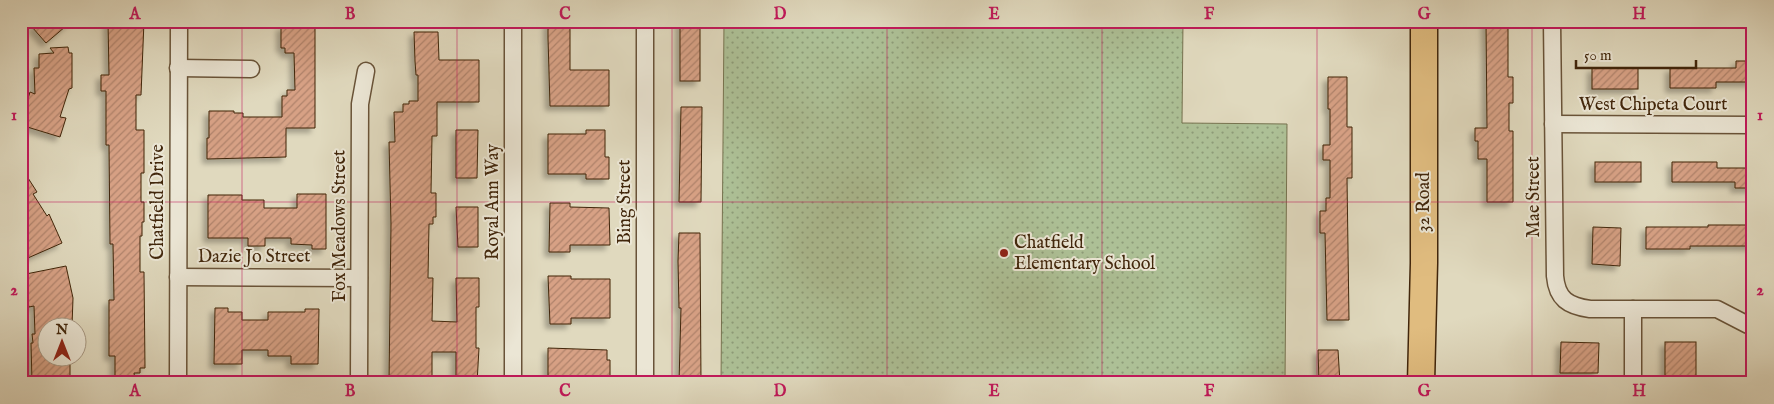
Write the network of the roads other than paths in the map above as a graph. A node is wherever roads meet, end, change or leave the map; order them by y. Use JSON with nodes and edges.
{"nodes":[{"id":1,"x":179,"y":21,"type":"edge"},
{"id":2,"x":514,"y":21,"type":"edge"},
{"id":3,"x":645,"y":21,"type":"edge"},
{"id":4,"x":1424,"y":21,"type":"edge"},
{"id":5,"x":1552,"y":21,"type":"edge"},
{"id":6,"x":178,"y":68,"type":"junction"},
{"id":7,"x":251,"y":69,"type":"dead end"},
{"id":8,"x":366,"y":71,"type":"dead end"},
{"id":9,"x":1553,"y":124,"type":"junction"},
{"id":10,"x":1753,"y":125,"type":"edge"},
{"id":11,"x":178,"y":277,"type":"junction"},
{"id":12,"x":359,"y":278,"type":"junction"},
{"id":13,"x":1633,"y":310,"type":"junction"},
{"id":14,"x":1748,"y":325,"type":"dead end"},
{"id":15,"x":178,"y":383,"type":"edge"},
{"id":16,"x":359,"y":383,"type":"edge"},
{"id":17,"x":514,"y":383,"type":"edge"},
{"id":18,"x":645,"y":383,"type":"edge"},
{"id":19,"x":1421,"y":383,"type":"edge"},
{"id":20,"x":1633,"y":383,"type":"edge"}],
"edges":[{"from":1,"to":6,"type":"street","name":"Chatfield Drive"},
{"from":2,"to":17,"type":"street","name":"Royal Ann Way"},
{"from":3,"to":18,"type":"street","name":"Bing Street"},
{"from":4,"to":19,"type":"main road","name":"32 Road"},
{"from":5,"to":9,"type":"street","name":"Mae Street"},
{"from":6,"to":7,"type":"street"},
{"from":6,"to":11,"type":"street","name":"Chatfield Drive"},
{"from":8,"to":12,"type":"street","name":"Fox Meadows Street"},
{"from":9,"to":10,"type":"street","name":"West Chipeta Court"},
{"from":9,"to":13,"type":"street","name":"Mae Street"},
{"from":11,"to":12,"type":"street","name":"Dazie Jo Street"},
{"from":11,"to":15,"type":"street","name":"Chatfield Drive"},
{"from":12,"to":16,"type":"street","name":"Fox Meadows Street"},
{"from":13,"to":14,"type":"street","name":"Mae Street"},
{"from":13,"to":20,"type":"street"}]}
